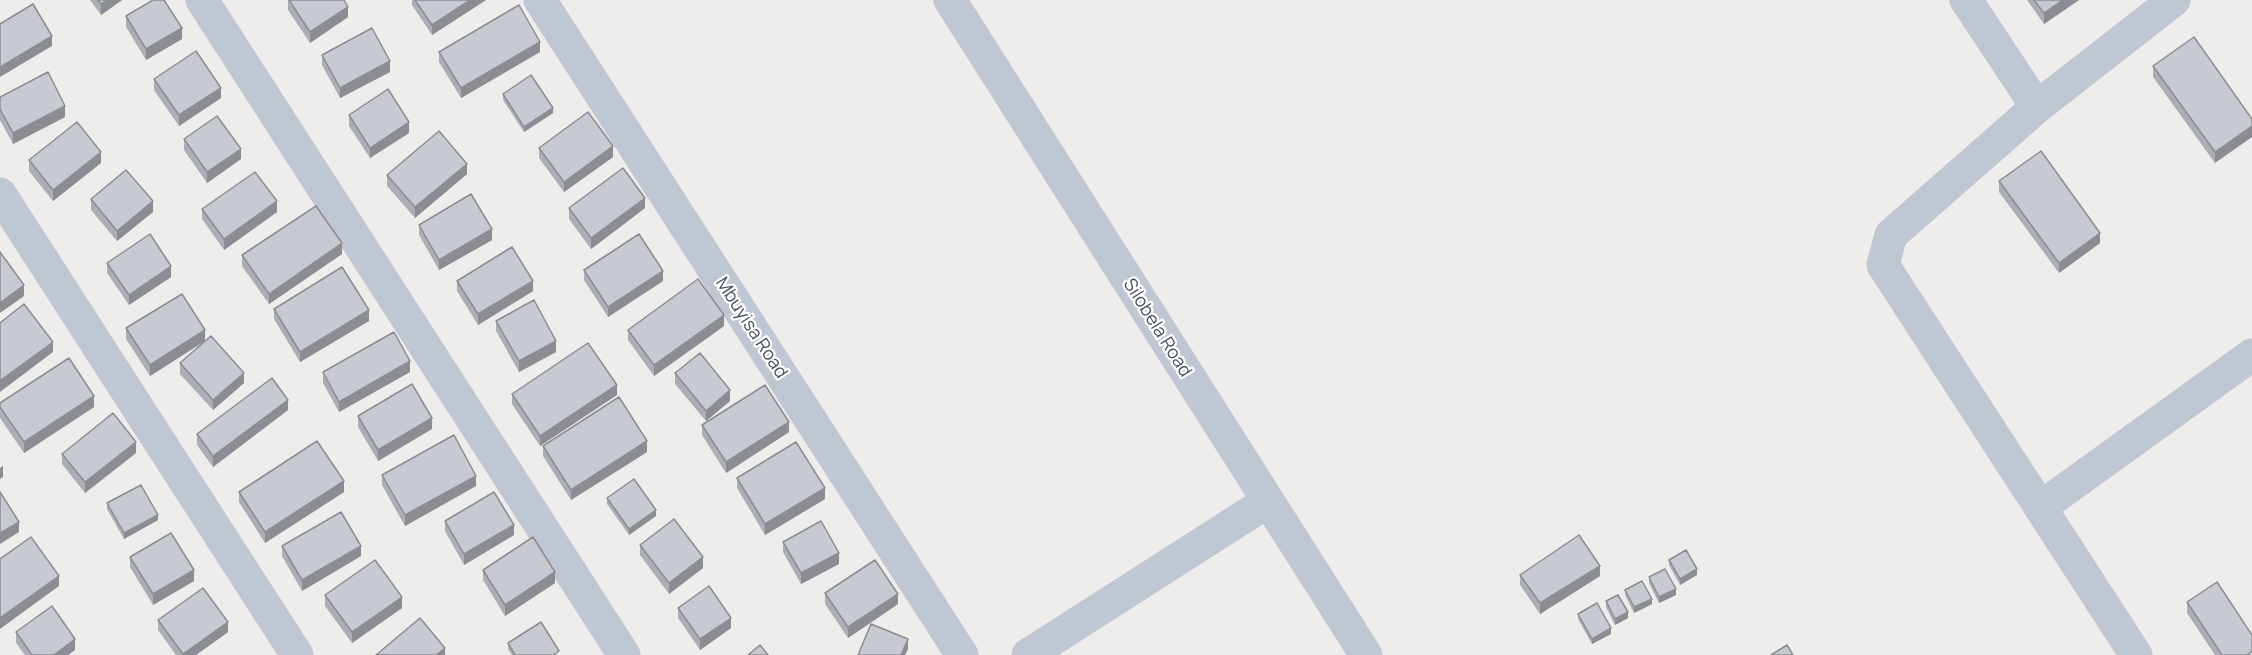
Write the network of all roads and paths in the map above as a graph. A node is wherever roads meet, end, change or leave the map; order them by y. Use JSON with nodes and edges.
{"nodes":[{"id":1,"x":202,"y":0,"type":"edge"},
{"id":2,"x":540,"y":0,"type":"edge"},
{"id":3,"x":950,"y":0,"type":"edge"},
{"id":4,"x":1966,"y":0,"type":"edge"},
{"id":5,"x":2174,"y":0,"type":"edge"},
{"id":6,"x":2037,"y":107,"type":"junction"},
{"id":7,"x":0,"y":194,"type":"edge"},
{"id":8,"x":2252,"y":355,"type":"edge"},
{"id":9,"x":1267,"y":502,"type":"junction"},
{"id":10,"x":2041,"y":507,"type":"junction"},
{"id":11,"x":297,"y":655,"type":"edge"},
{"id":12,"x":624,"y":655,"type":"edge"},
{"id":13,"x":962,"y":655,"type":"edge"},
{"id":14,"x":1028,"y":655,"type":"edge"},
{"id":15,"x":1366,"y":655,"type":"edge"},
{"id":16,"x":2136,"y":655,"type":"edge"}],
"edges":[{"from":1,"to":12,"type":"street"},
{"from":2,"to":13,"type":"street","name":"Mbuyisa Road"},
{"from":3,"to":9,"type":"street","name":"Silobela Road"},
{"from":4,"to":6,"type":"street"},
{"from":5,"to":6,"type":"street"},
{"from":6,"to":10,"type":"street"},
{"from":7,"to":11,"type":"street"},
{"from":8,"to":10,"type":"street"},
{"from":9,"to":14,"type":"street"},
{"from":9,"to":15,"type":"street","name":"Silobela Road"},
{"from":10,"to":16,"type":"street"}]}
